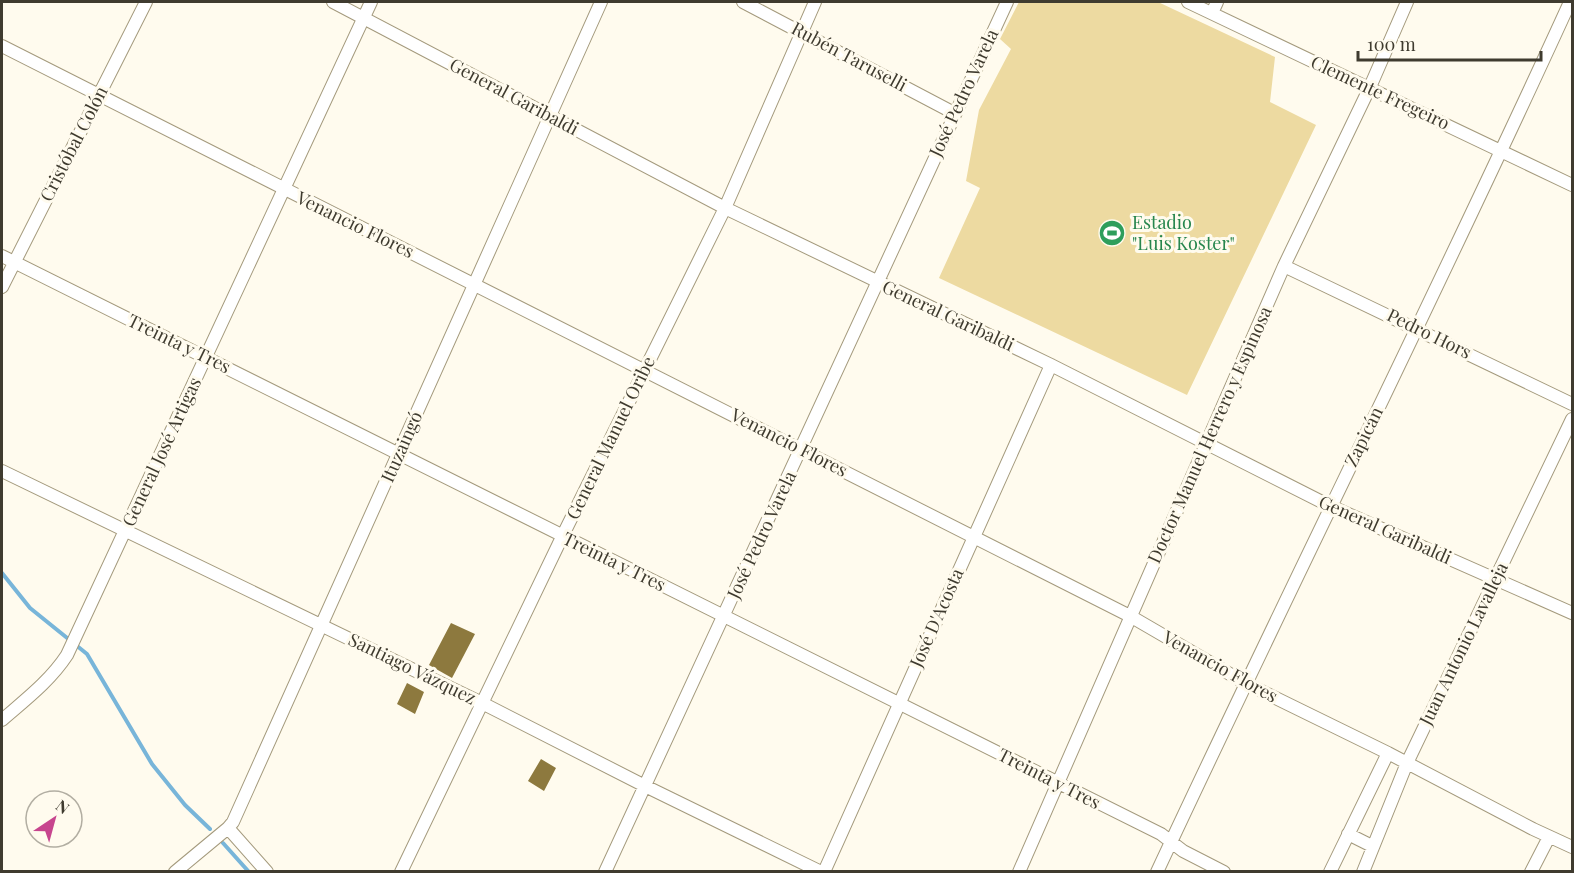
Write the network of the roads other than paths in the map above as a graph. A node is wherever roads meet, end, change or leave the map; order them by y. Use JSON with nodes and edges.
{"nodes":[{"id":1,"x":146,"y":2,"type":"edge"},
{"id":2,"x":333,"y":2,"type":"edge"},
{"id":3,"x":371,"y":2,"type":"edge"},
{"id":4,"x":601,"y":2,"type":"edge"},
{"id":5,"x":743,"y":2,"type":"edge"},
{"id":6,"x":814,"y":2,"type":"edge"},
{"id":7,"x":1007,"y":2,"type":"edge"},
{"id":8,"x":1188,"y":2,"type":"edge"},
{"id":9,"x":1407,"y":2,"type":"edge"},
{"id":10,"x":1570,"y":2,"type":"edge"},
{"id":11,"x":1214,"y":7,"type":"edge"},
{"id":12,"x":364,"y":18,"type":"junction"},
{"id":13,"x":801,"y":30,"type":"junction"},
{"id":14,"x":2,"y":46,"type":"edge"},
{"id":15,"x":1370,"y":87,"type":"junction"},
{"id":16,"x":99,"y":95,"type":"junction"},
{"id":17,"x":954,"y":113,"type":"junction"},
{"id":18,"x":549,"y":115,"type":"junction"},
{"id":19,"x":1502,"y":151,"type":"junction"},
{"id":20,"x":1572,"y":185,"type":"edge"},
{"id":21,"x":285,"y":190,"type":"junction"},
{"id":22,"x":725,"y":208,"type":"junction"},
{"id":23,"x":2,"y":256,"type":"edge"},
{"id":24,"x":13,"y":262,"type":"junction"},
{"id":25,"x":1284,"y":266,"type":"junction"},
{"id":26,"x":877,"y":282,"type":"junction"},
{"id":27,"x":474,"y":284,"type":"junction"},
{"id":28,"x":2,"y":287,"type":"edge"},
{"id":29,"x":1418,"y":328,"type":"junction"},
{"id":30,"x":206,"y":357,"type":"junction"},
{"id":31,"x":1051,"y":365,"type":"junction"},
{"id":32,"x":644,"y":370,"type":"junction"},
{"id":33,"x":1572,"y":404,"type":"edge"},
{"id":34,"x":1572,"y":419,"type":"edge"},
{"id":35,"x":1207,"y":443,"type":"junction"},
{"id":36,"x":801,"y":449,"type":"junction"},
{"id":37,"x":399,"y":454,"type":"junction"},
{"id":38,"x":2,"y":471,"type":"edge"},
{"id":39,"x":1330,"y":506,"type":"junction"},
{"id":40,"x":125,"y":531,"type":"junction"},
{"id":41,"x":562,"y":537,"type":"junction"},
{"id":42,"x":973,"y":537,"type":"junction"},
{"id":43,"x":1496,"y":579,"type":"junction"},
{"id":44,"x":1572,"y":613,"type":"edge"},
{"id":45,"x":724,"y":616,"type":"junction"},
{"id":46,"x":1130,"y":616,"type":"junction"},
{"id":47,"x":322,"y":626,"type":"junction"},
{"id":48,"x":1247,"y":684,"type":"junction"},
{"id":49,"x":482,"y":703,"type":"junction"},
{"id":50,"x":898,"y":703,"type":"junction"},
{"id":51,"x":2,"y":720,"type":"edge"},
{"id":52,"x":1388,"y":753,"type":"junction"},
{"id":53,"x":1407,"y":763,"type":"junction"},
{"id":54,"x":1057,"y":783,"type":"junction"},
{"id":55,"x":645,"y":786,"type":"junction"},
{"id":56,"x":228,"y":828,"type":"junction"},
{"id":57,"x":1348,"y":834,"type":"junction"},
{"id":58,"x":1549,"y":837,"type":"junction"},
{"id":59,"x":1171,"y":842,"type":"junction"},
{"id":60,"x":1372,"y":846,"type":"junction"},
{"id":61,"x":1572,"y":847,"type":"edge"},
{"id":62,"x":175,"y":872,"type":"edge"},
{"id":63,"x":267,"y":872,"type":"edge"},
{"id":64,"x":401,"y":872,"type":"edge"},
{"id":65,"x":605,"y":872,"type":"edge"},
{"id":66,"x":823,"y":872,"type":"edge"},
{"id":67,"x":1019,"y":872,"type":"edge"},
{"id":68,"x":1157,"y":872,"type":"edge"},
{"id":69,"x":1224,"y":872,"type":"edge"},
{"id":70,"x":1330,"y":872,"type":"edge"},
{"id":71,"x":1363,"y":872,"type":"edge"},
{"id":72,"x":1531,"y":872,"type":"edge"}],
"edges":[{"from":1,"to":16,"type":"street","name":"Cristóbal Colón"},
{"from":2,"to":12,"type":"street","name":"General Garibaldi"},
{"from":3,"to":12,"type":"street","name":"General José Artigas"},
{"from":4,"to":18,"type":"street","name":"Ituzaingó"},
{"from":5,"to":13,"type":"street","name":"Rubén Taruselli"},
{"from":6,"to":13,"type":"street","name":"General Manuel Oribe"},
{"from":7,"to":17,"type":"street","name":"José Pedro Varela"},
{"from":8,"to":11,"type":"street","name":"Clemente Fregeiro"},
{"from":9,"to":15,"type":"street","name":"Doctor Manuel Herrero y Espinosa"},
{"from":10,"to":19,"type":"street","name":"Zapicán"},
{"from":11,"to":15,"type":"street","name":"Clemente Fregeiro"},
{"from":12,"to":18,"type":"street","name":"General Garibaldi"},
{"from":12,"to":21,"type":"street","name":"General José Artigas"},
{"from":13,"to":17,"type":"street","name":"Rubén Taruselli"},
{"from":13,"to":22,"type":"street","name":"General Manuel Oribe"},
{"from":14,"to":16,"type":"street","name":"Venancio Flores"},
{"from":15,"to":19,"type":"street","name":"Clemente Fregeiro"},
{"from":15,"to":25,"type":"street","name":"Doctor Manuel Herrero y Espinosa"},
{"from":16,"to":21,"type":"street","name":"Venancio Flores"},
{"from":16,"to":24,"type":"street","name":"Cristóbal Colón"},
{"from":17,"to":26,"type":"street","name":"José Pedro Varela"},
{"from":18,"to":22,"type":"street","name":"General Garibaldi"},
{"from":18,"to":27,"type":"street","name":"Ituzaingó"},
{"from":19,"to":20,"type":"street","name":"Clemente Fregeiro"},
{"from":19,"to":29,"type":"street","name":"Zapicán"},
{"from":21,"to":27,"type":"street","name":"Venancio Flores"},
{"from":21,"to":30,"type":"street","name":"General José Artigas"},
{"from":22,"to":26,"type":"street","name":"General Garibaldi"},
{"from":22,"to":32,"type":"street","name":"General Manuel Oribe"},
{"from":23,"to":24,"type":"street","name":"Treinta y Tres"},
{"from":24,"to":28,"type":"street","name":"Cristóbal Colón"},
{"from":24,"to":30,"type":"street","name":"Treinta y Tres"},
{"from":25,"to":29,"type":"street","name":"Pedro Hors"},
{"from":25,"to":35,"type":"street","name":"Doctor Manuel Herrero y Espinosa"},
{"from":26,"to":31,"type":"street","name":"General Garibaldi"},
{"from":26,"to":36,"type":"street","name":"José Pedro Varela"},
{"from":27,"to":32,"type":"street","name":"Venancio Flores"},
{"from":27,"to":37,"type":"street","name":"Ituzaingó"},
{"from":29,"to":33,"type":"street","name":"Pedro Hors"},
{"from":29,"to":39,"type":"street","name":"Zapicán"},
{"from":30,"to":37,"type":"street","name":"Treinta y Tres"},
{"from":30,"to":40,"type":"street","name":"General José Artigas"},
{"from":31,"to":35,"type":"street","name":"General Garibaldi"},
{"from":31,"to":42,"type":"street","name":"José D'Acosta"},
{"from":32,"to":36,"type":"street","name":"Venancio Flores"},
{"from":32,"to":41,"type":"street","name":"General Manuel Oribe"},
{"from":34,"to":43,"type":"street","name":"Juan Antonio Lavalleja"},
{"from":35,"to":39,"type":"street","name":"General Garibaldi"},
{"from":35,"to":46,"type":"street","name":"Doctor Manuel Herrero y Espinosa"},
{"from":36,"to":42,"type":"street","name":"Venancio Flores"},
{"from":36,"to":45,"type":"street","name":"José Pedro Varela"},
{"from":37,"to":41,"type":"street","name":"Treinta y Tres"},
{"from":37,"to":47,"type":"street","name":"Ituzaingó"},
{"from":38,"to":40,"type":"street","name":"Santiago Vázquez"},
{"from":39,"to":43,"type":"street","name":"General Garibaldi"},
{"from":39,"to":48,"type":"street","name":"Zapicán"},
{"from":40,"to":47,"type":"street","name":"Santiago Vázquez"},
{"from":40,"to":51,"type":"street","name":"General José Artigas"},
{"from":41,"to":45,"type":"street","name":"Treinta y Tres"},
{"from":41,"to":49,"type":"street","name":"General Manuel Oribe"},
{"from":42,"to":46,"type":"street","name":"Venancio Flores"},
{"from":42,"to":50,"type":"street","name":"José D'Acosta"},
{"from":43,"to":44,"type":"street","name":"General Garibaldi"},
{"from":43,"to":53,"type":"street","name":"Juan Antonio Lavalleja"},
{"from":45,"to":50,"type":"street","name":"Treinta y Tres"},
{"from":45,"to":55,"type":"street","name":"José Pedro Varela"},
{"from":46,"to":48,"type":"street","name":"Venancio Flores"},
{"from":46,"to":54,"type":"street","name":"Doctor Manuel Herrero y Espinosa"},
{"from":47,"to":49,"type":"street","name":"Santiago Vázquez"},
{"from":47,"to":56,"type":"street","name":"Ituzaingó"},
{"from":48,"to":52,"type":"street","name":"Venancio Flores"},
{"from":48,"to":59,"type":"street","name":"Zapicán"},
{"from":49,"to":55,"type":"street","name":"Santiago Vázquez"},
{"from":49,"to":64,"type":"street","name":"General Manuel Oribe"},
{"from":50,"to":54,"type":"street","name":"Treinta y Tres"},
{"from":50,"to":66,"type":"street","name":"José D'Acosta"},
{"from":52,"to":53,"type":"street","name":"Venancio Flores"},
{"from":52,"to":57,"type":"street"},
{"from":53,"to":58,"type":"street","name":"Venancio Flores"},
{"from":53,"to":60,"type":"street","name":"Juan Antonio Lavalleja"},
{"from":54,"to":59,"type":"street","name":"Treinta y Tres"},
{"from":54,"to":67,"type":"street","name":"Doctor Manuel Herrero y Espinosa"},
{"from":55,"to":65,"type":"street","name":"José Pedro Varela"},
{"from":55,"to":66,"type":"street","name":"Santiago Vázquez"},
{"from":56,"to":62,"type":"street","name":"Ituzaingó"},
{"from":56,"to":63,"type":"street"},
{"from":57,"to":60,"type":"street"},
{"from":57,"to":70,"type":"street"},
{"from":58,"to":61,"type":"street","name":"Venancio Flores"},
{"from":58,"to":72,"type":"street"},
{"from":59,"to":68,"type":"street","name":"Zapicán"},
{"from":59,"to":69,"type":"street","name":"Treinta y Tres"},
{"from":60,"to":71,"type":"street","name":"Juan Antonio Lavalleja"}]}
